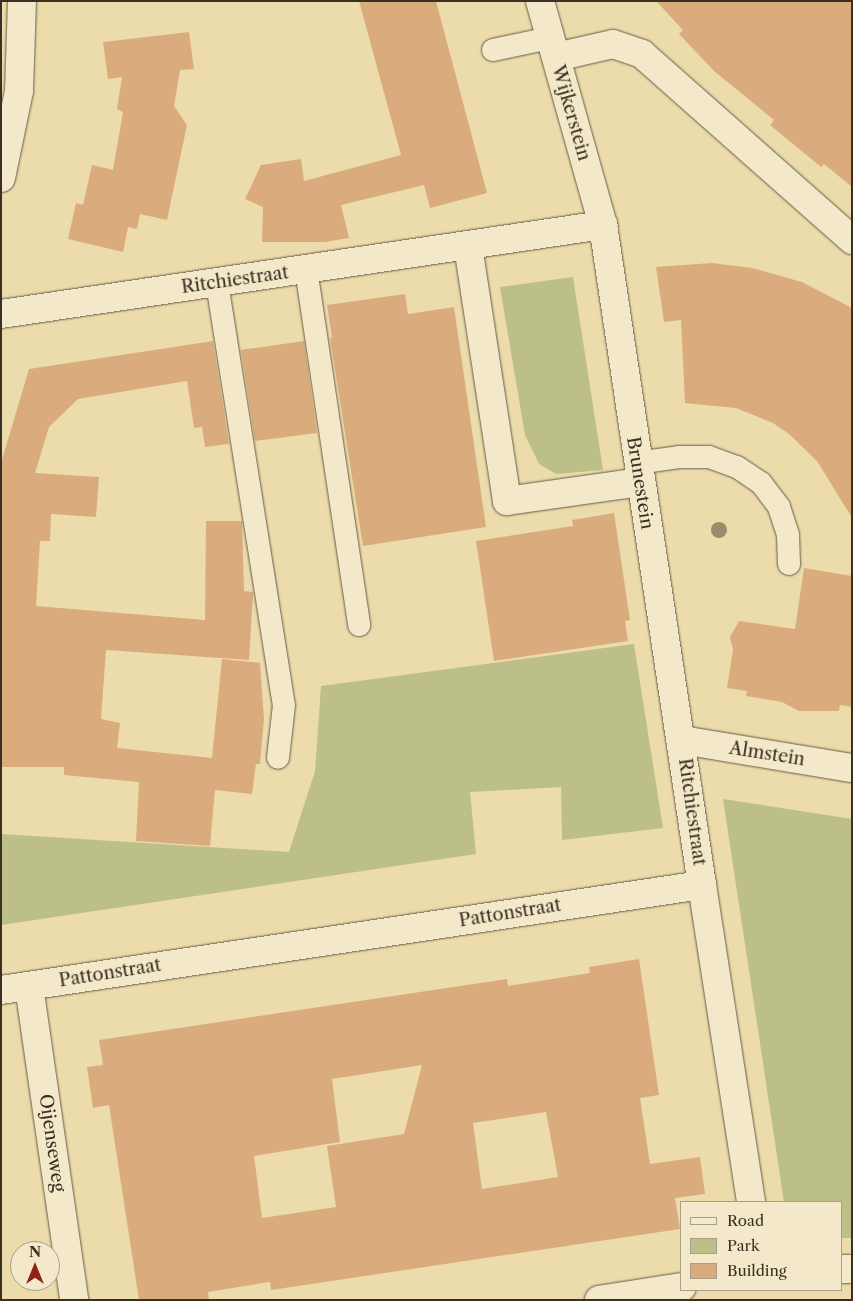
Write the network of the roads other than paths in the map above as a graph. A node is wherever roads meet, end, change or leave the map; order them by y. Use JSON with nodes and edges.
{"nodes":[{"id":1,"x":22,"y":1,"type":"edge"},
{"id":2,"x":540,"y":1,"type":"edge"},
{"id":3,"x":553,"y":47,"type":"junction"},
{"id":4,"x":493,"y":50,"type":"dead end"},
{"id":5,"x":1,"y":178,"type":"edge"},
{"id":6,"x":603,"y":225,"type":"junction"},
{"id":7,"x":852,"y":240,"type":"edge"},
{"id":8,"x":468,"y":246,"type":"junction"},
{"id":9,"x":306,"y":270,"type":"junction"},
{"id":10,"x":217,"y":282,"type":"junction"},
{"id":11,"x":1,"y":314,"type":"edge"},
{"id":12,"x":638,"y":473,"type":"junction"},
{"id":13,"x":789,"y":564,"type":"dead end"},
{"id":14,"x":359,"y":625,"type":"dead end"},
{"id":15,"x":682,"y":740,"type":"junction"},
{"id":16,"x":278,"y":758,"type":"dead end"},
{"id":17,"x":852,"y":768,"type":"edge"},
{"id":18,"x":702,"y":885,"type":"junction"},
{"id":19,"x":29,"y":986,"type":"junction"},
{"id":20,"x":1,"y":990,"type":"edge"},
{"id":21,"x":751,"y":1201,"type":"edge"},
{"id":22,"x":680,"y":1287,"type":"edge"},
{"id":23,"x":74,"y":1300,"type":"edge"},
{"id":24,"x":599,"y":1300,"type":"edge"}],
"edges":[{"from":1,"to":5,"type":"street"},
{"from":2,"to":3,"type":"street","name":"Wijkerstein"},
{"from":3,"to":4,"type":"lane"},
{"from":3,"to":6,"type":"street","name":"Wijkerstein"},
{"from":3,"to":7,"type":"street"},
{"from":6,"to":8,"type":"street","name":"Ritchiestraat"},
{"from":6,"to":12,"type":"street","name":"Brunestein"},
{"from":8,"to":9,"type":"street","name":"Ritchiestraat"},
{"from":8,"to":12,"type":"street"},
{"from":9,"to":10,"type":"street","name":"Ritchiestraat"},
{"from":9,"to":14,"type":"lane"},
{"from":10,"to":11,"type":"street","name":"Ritchiestraat"},
{"from":10,"to":16,"type":"lane"},
{"from":12,"to":13,"type":"lane"},
{"from":12,"to":15,"type":"street","name":"Brunestein"},
{"from":15,"to":17,"type":"street","name":"Almstein"},
{"from":15,"to":18,"type":"street","name":"Ritchiestraat"},
{"from":18,"to":19,"type":"street","name":"Pattonstraat"},
{"from":18,"to":21,"type":"street"},
{"from":19,"to":20,"type":"street","name":"Pattonstraat"},
{"from":19,"to":23,"type":"street","name":"Oijenseweg"},
{"from":22,"to":24,"type":"street"}]}
